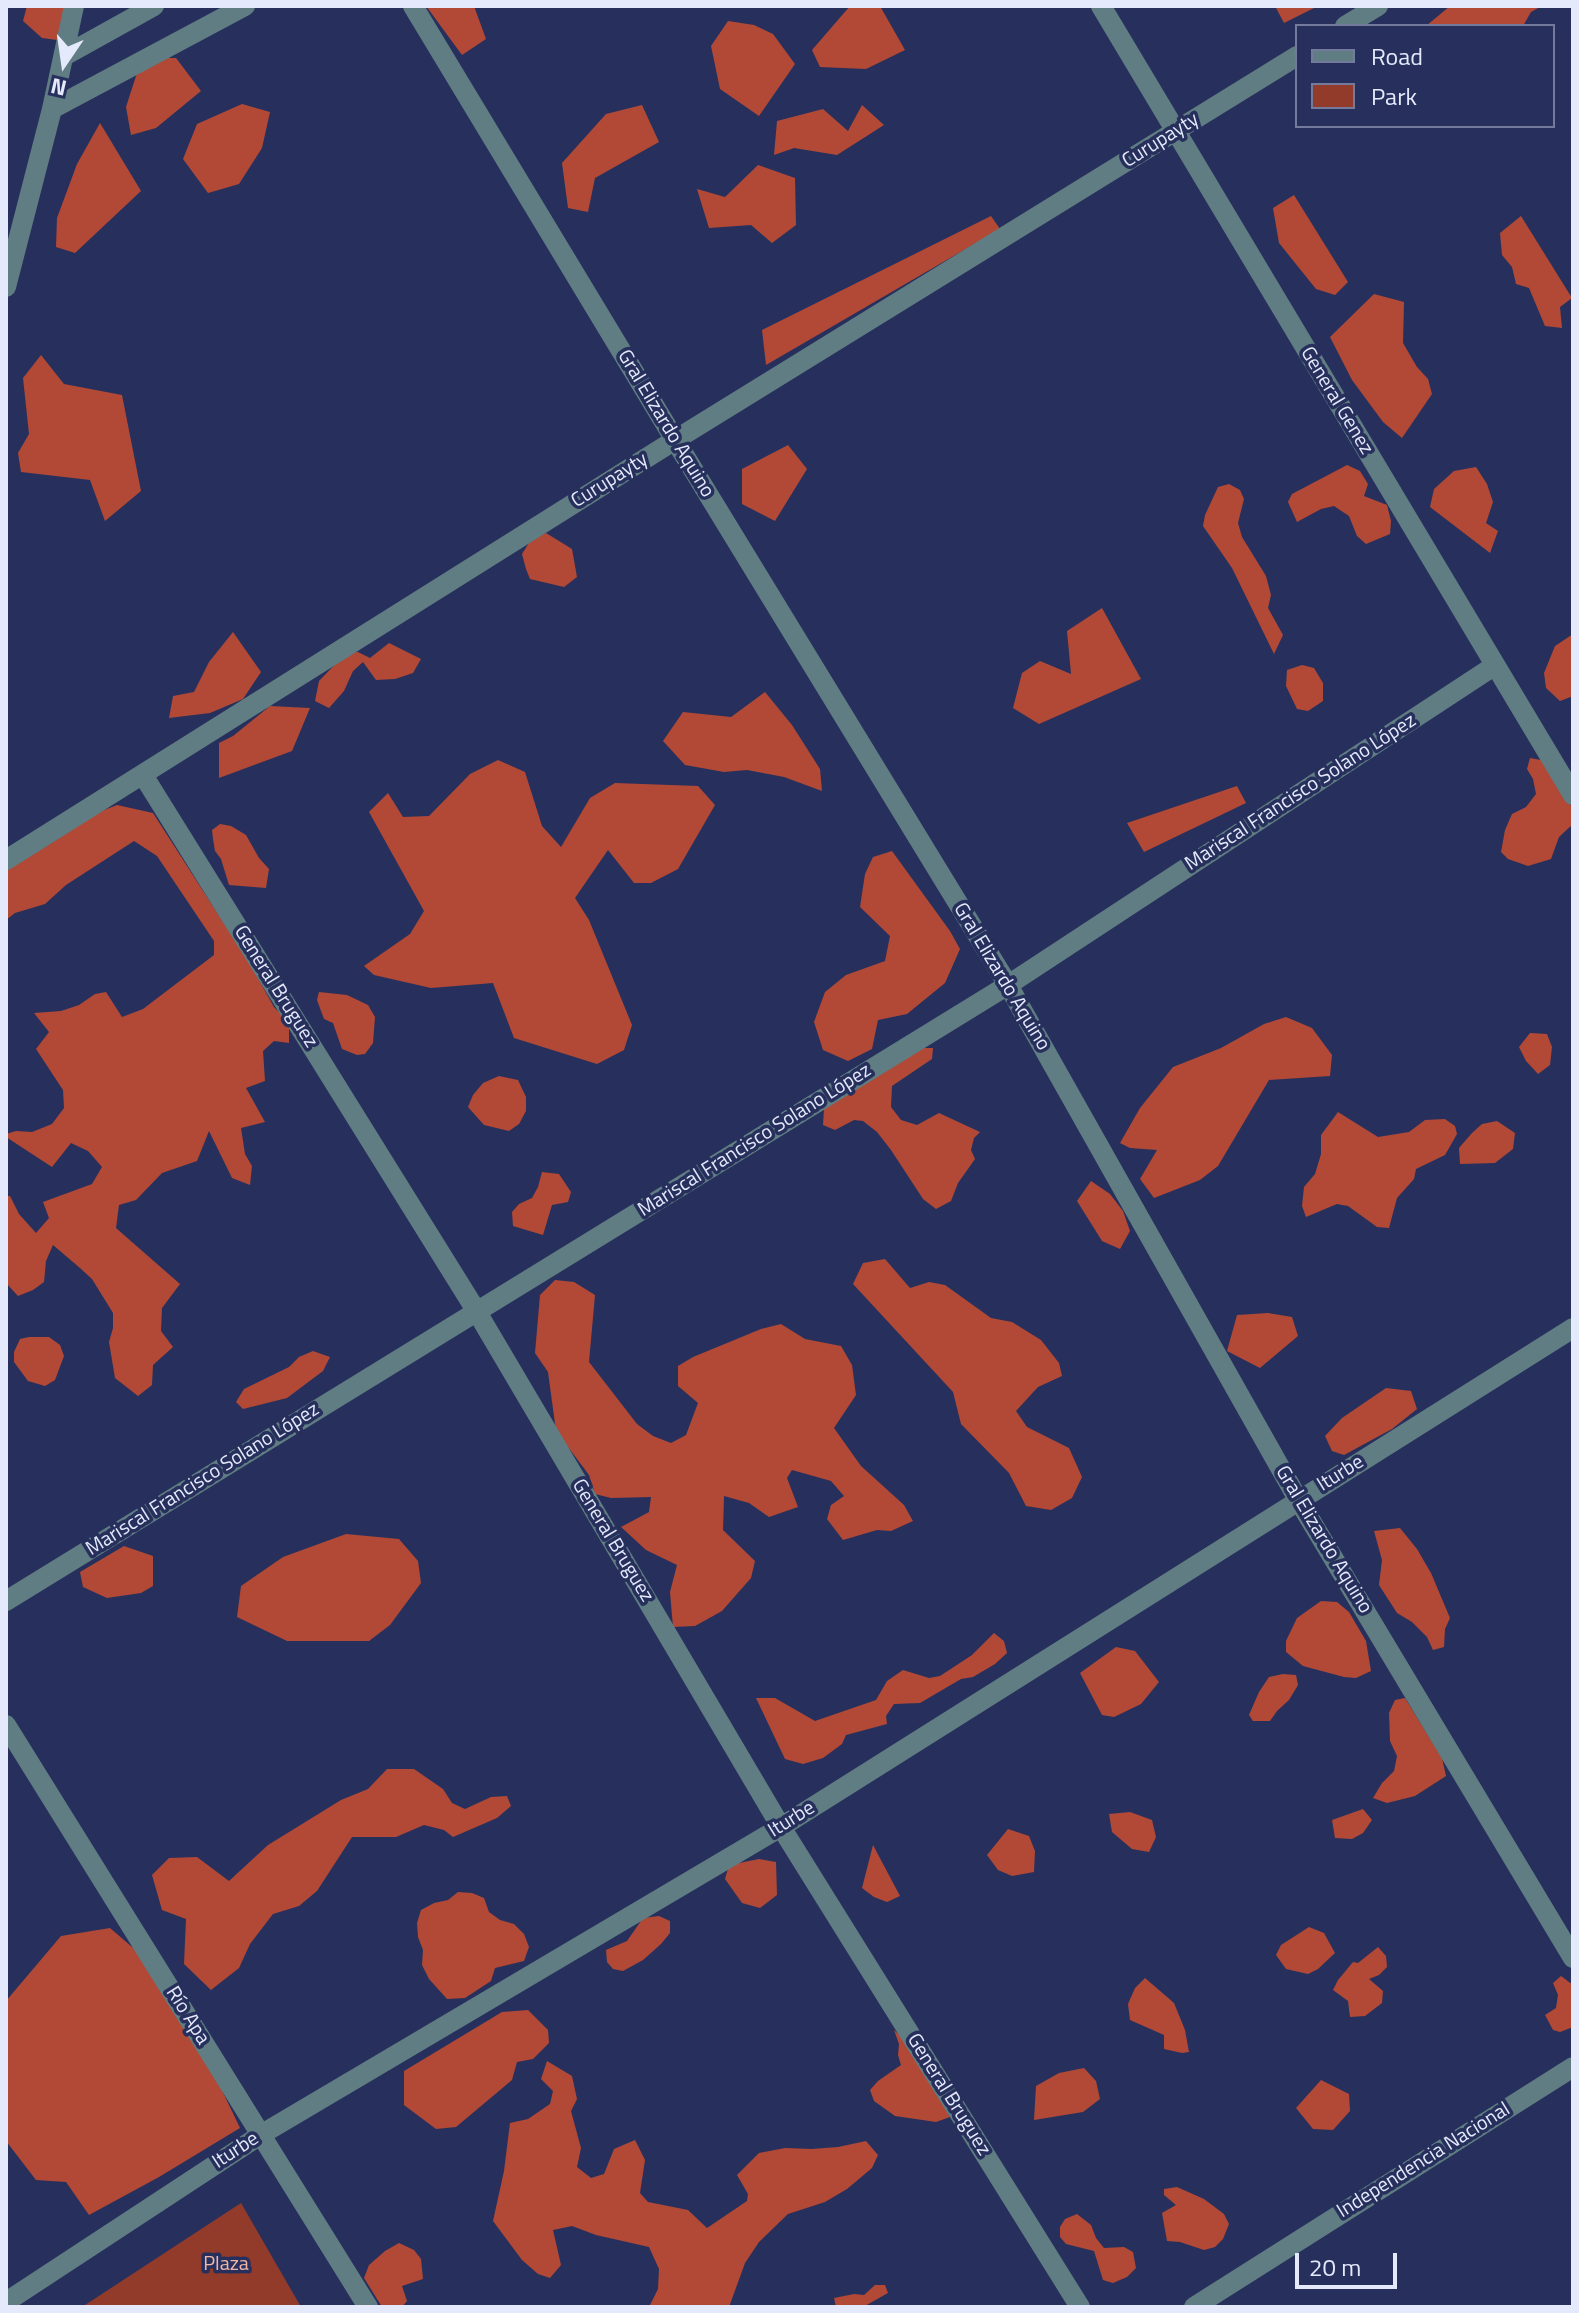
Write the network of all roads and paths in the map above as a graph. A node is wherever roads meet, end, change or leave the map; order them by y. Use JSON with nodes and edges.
{"nodes":[{"id":1,"x":74,"y":6,"type":"edge"},
{"id":2,"x":154,"y":6,"type":"edge"},
{"id":3,"x":245,"y":6,"type":"edge"},
{"id":4,"x":413,"y":6,"type":"edge"},
{"id":5,"x":1101,"y":6,"type":"edge"},
{"id":6,"x":1378,"y":6,"type":"edge"},
{"id":7,"x":1348,"y":24,"type":"edge"},
{"id":8,"x":64,"y":56,"type":"junction"},
{"id":9,"x":1295,"y":57,"type":"edge"},
{"id":10,"x":52,"y":109,"type":"junction"},
{"id":11,"x":1175,"y":132,"type":"junction"},
{"id":12,"x":6,"y":287,"type":"edge"},
{"id":13,"x":675,"y":440,"type":"junction"},
{"id":14,"x":1494,"y":666,"type":"junction"},
{"id":15,"x":143,"y":775,"type":"junction"},
{"id":16,"x":1573,"y":795,"type":"edge"},
{"id":17,"x":6,"y":860,"type":"edge"},
{"id":18,"x":1008,"y":985,"type":"junction"},
{"id":19,"x":477,"y":1312,"type":"junction"},
{"id":20,"x":1573,"y":1328,"type":"edge"},
{"id":21,"x":1299,"y":1501,"type":"junction"},
{"id":22,"x":6,"y":1601,"type":"edge"},
{"id":23,"x":6,"y":1725,"type":"edge"},
{"id":24,"x":781,"y":1827,"type":"junction"},
{"id":25,"x":1573,"y":1958,"type":"edge"},
{"id":26,"x":1573,"y":2067,"type":"edge"},
{"id":27,"x":262,"y":2134,"type":"junction"},
{"id":28,"x":6,"y":2302,"type":"edge"},
{"id":29,"x":368,"y":2307,"type":"edge"},
{"id":30,"x":1080,"y":2307,"type":"edge"},
{"id":31,"x":1194,"y":2307,"type":"edge"}],
"edges":[{"from":1,"to":8,"type":"street"},
{"from":2,"to":8,"type":"street"},
{"from":3,"to":10,"type":"street"},
{"from":4,"to":13,"type":"street","name":"Gral Elizardo Aquino"},
{"from":5,"to":11,"type":"street","name":"General Genez"},
{"from":6,"to":7,"type":"street"},
{"from":8,"to":10,"type":"street"},
{"from":9,"to":11,"type":"street","name":"Curupayty"},
{"from":10,"to":12,"type":"street"},
{"from":11,"to":13,"type":"street","name":"Curupayty"},
{"from":11,"to":14,"type":"street","name":"General Genez"},
{"from":13,"to":15,"type":"street","name":"Curupayty"},
{"from":13,"to":18,"type":"street","name":"Gral Elizardo Aquino"},
{"from":14,"to":16,"type":"street","name":"General Genez"},
{"from":14,"to":18,"type":"street","name":"Mariscal Francisco Solano López"},
{"from":15,"to":17,"type":"street","name":"Curupayty"},
{"from":15,"to":19,"type":"street","name":"General Bruguez"},
{"from":18,"to":19,"type":"street","name":"Mariscal Francisco Solano López"},
{"from":18,"to":21,"type":"street","name":"Gral Elizardo Aquino"},
{"from":19,"to":22,"type":"street","name":"Mariscal Francisco Solano López"},
{"from":19,"to":24,"type":"street","name":"General Bruguez"},
{"from":20,"to":21,"type":"street","name":"Iturbe"},
{"from":21,"to":24,"type":"street","name":"Iturbe"},
{"from":21,"to":25,"type":"street","name":"Gral Elizardo Aquino"},
{"from":23,"to":27,"type":"street","name":"Río Apa"},
{"from":24,"to":27,"type":"street","name":"Iturbe"},
{"from":24,"to":30,"type":"street","name":"General Bruguez"},
{"from":26,"to":31,"type":"street","name":"Independencia Nacional"},
{"from":27,"to":28,"type":"street","name":"Iturbe"},
{"from":27,"to":29,"type":"street","name":"Río Apa"}]}
